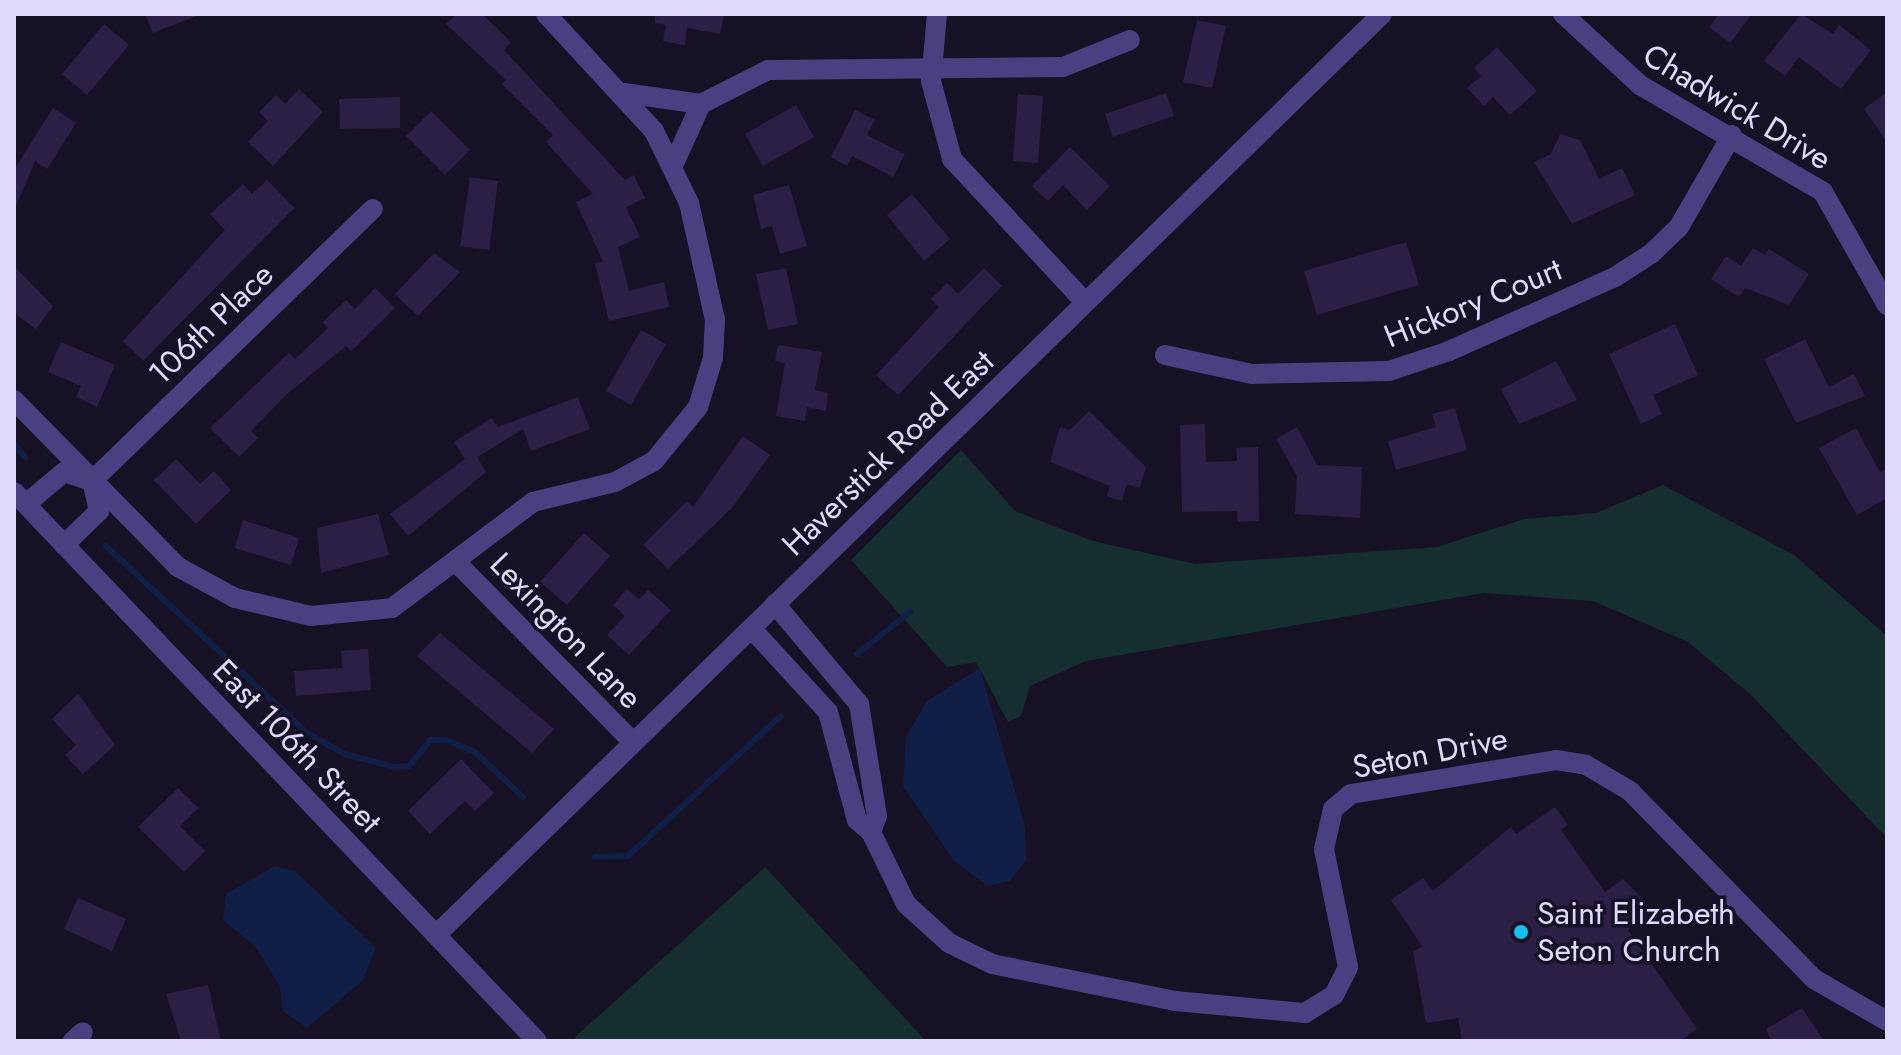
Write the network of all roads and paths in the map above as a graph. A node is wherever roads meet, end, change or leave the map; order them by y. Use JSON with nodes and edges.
{"nodes":[{"id":1,"x":546,"y":14,"type":"edge"},
{"id":2,"x":937,"y":14,"type":"edge"},
{"id":3,"x":1382,"y":14,"type":"edge"},
{"id":4,"x":1563,"y":14,"type":"edge"},
{"id":5,"x":1130,"y":40,"type":"dead end"},
{"id":6,"x":930,"y":68,"type":"junction"},
{"id":7,"x":624,"y":93,"type":"junction"},
{"id":8,"x":701,"y":104,"type":"junction"},
{"id":9,"x":1732,"y":135,"type":"junction"},
{"id":10,"x":675,"y":161,"type":"junction"},
{"id":11,"x":373,"y":209,"type":"dead end"},
{"id":12,"x":1085,"y":302,"type":"junction"},
{"id":13,"x":1887,"y":305,"type":"edge"},
{"id":14,"x":1165,"y":355,"type":"dead end"},
{"id":15,"x":14,"y":400,"type":"edge"},
{"id":16,"x":92,"y":481,"type":"junction"},
{"id":17,"x":20,"y":498,"type":"edge"},
{"id":18,"x":64,"y":545,"type":"junction"},
{"id":19,"x":456,"y":562,"type":"junction"},
{"id":20,"x":775,"y":604,"type":"junction"},
{"id":21,"x":751,"y":628,"type":"junction"},
{"id":22,"x":633,"y":742,"type":"junction"},
{"id":23,"x":871,"y":832,"type":"junction"},
{"id":24,"x":436,"y":935,"type":"junction"},
{"id":25,"x":1887,"y":1021,"type":"edge"},
{"id":26,"x":537,"y":1041,"type":"edge"}],
"edges":[{"from":1,"to":7,"type":"street"},
{"from":2,"to":6,"type":"street"},
{"from":3,"to":12,"type":"street","name":"Haverstick Road East"},
{"from":4,"to":9,"type":"street","name":"Chadwick Drive"},
{"from":5,"to":6,"type":"street"},
{"from":6,"to":8,"type":"street"},
{"from":6,"to":12,"type":"street"},
{"from":7,"to":8,"type":"street"},
{"from":7,"to":10,"type":"street"},
{"from":8,"to":10,"type":"street"},
{"from":9,"to":13,"type":"street","name":"Chadwick Drive"},
{"from":9,"to":14,"type":"street","name":"Hickory Court"},
{"from":10,"to":19,"type":"street"},
{"from":11,"to":16,"type":"street","name":"106th Place"},
{"from":12,"to":20,"type":"street","name":"Haverstick Road East"},
{"from":15,"to":16,"type":"street"},
{"from":16,"to":17,"type":"street"},
{"from":16,"to":18,"type":"street"},
{"from":16,"to":19,"type":"street"},
{"from":17,"to":18,"type":"street","name":"East 106th Street"},
{"from":18,"to":24,"type":"street","name":"East 106th Street"},
{"from":19,"to":22,"type":"street","name":"Lexington Lane"},
{"from":20,"to":21,"type":"street","name":"Haverstick Road East"},
{"from":20,"to":23,"type":"street"},
{"from":21,"to":22,"type":"street","name":"Haverstick Road East"},
{"from":21,"to":23,"type":"street","name":"Seton Drive"},
{"from":22,"to":24,"type":"street","name":"Haverstick Road East"},
{"from":23,"to":25,"type":"street","name":"Seton Drive"},
{"from":24,"to":26,"type":"street","name":"East 106th Street"}]}
